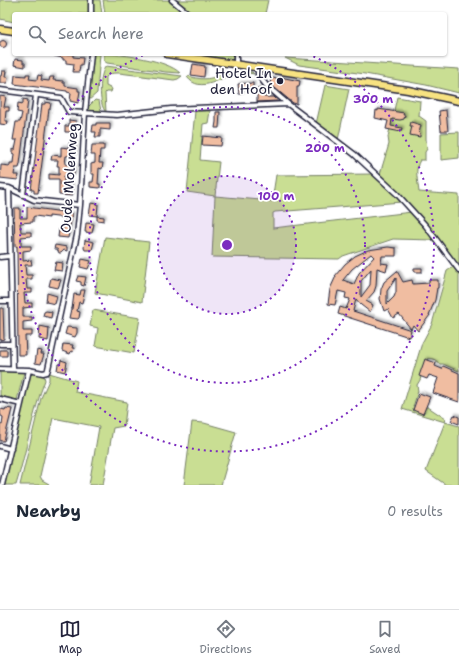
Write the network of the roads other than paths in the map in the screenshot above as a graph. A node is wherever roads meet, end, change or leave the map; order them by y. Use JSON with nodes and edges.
{"nodes":[{"id":1,"x":91,"y":0,"type":"edge"},
{"id":2,"x":172,"y":0,"type":"edge"},
{"id":3,"x":91,"y":12,"type":"edge"},
{"id":4,"x":187,"y":12,"type":"edge"},
{"id":5,"x":0,"y":29,"type":"edge"},
{"id":6,"x":12,"y":31,"type":"edge"},
{"id":7,"x":91,"y":56,"type":"edge"},
{"id":8,"x":190,"y":56,"type":"edge"},
{"id":9,"x":235,"y":60,"type":"edge"},
{"id":10,"x":258,"y":68,"type":"junction"},
{"id":11,"x":0,"y":90,"type":"edge"},
{"id":12,"x":36,"y":95,"type":"junction"},
{"id":13,"x":459,"y":101,"type":"edge"},
{"id":14,"x":288,"y":104,"type":"junction"},
{"id":15,"x":84,"y":113,"type":"junction"},
{"id":16,"x":0,"y":187,"type":"edge"},
{"id":17,"x":9,"y":188,"type":"junction"},
{"id":18,"x":23,"y":195,"type":"junction"},
{"id":19,"x":80,"y":205,"type":"junction"},
{"id":20,"x":10,"y":256,"type":"junction"},
{"id":21,"x":0,"y":257,"type":"edge"},
{"id":22,"x":459,"y":270,"type":"edge"},
{"id":23,"x":0,"y":301,"type":"edge"},
{"id":24,"x":11,"y":301,"type":"junction"},
{"id":25,"x":0,"y":344,"type":"edge"},
{"id":26,"x":12,"y":344,"type":"junction"},
{"id":27,"x":0,"y":369,"type":"edge"},
{"id":28,"x":13,"y":369,"type":"junction"},
{"id":29,"x":29,"y":370,"type":"junction"},
{"id":30,"x":0,"y":399,"type":"edge"},
{"id":31,"x":21,"y":404,"type":"junction"},
{"id":32,"x":0,"y":446,"type":"edge"},
{"id":33,"x":11,"y":449,"type":"junction"},
{"id":34,"x":2,"y":485,"type":"edge"}],
"edges":[{"from":1,"to":3,"type":"street"},
{"from":2,"to":4,"type":"street"},
{"from":5,"to":6,"type":"main road"},
{"from":7,"to":15,"type":"street","name":"Oude Molenweg"},
{"from":8,"to":9,"type":"main road"},
{"from":9,"to":10,"type":"main road"},
{"from":10,"to":13,"type":"main road"},
{"from":10,"to":14,"type":"street"},
{"from":11,"to":12,"type":"street"},
{"from":12,"to":15,"type":"street"},
{"from":12,"to":18,"type":"street"},
{"from":14,"to":15,"type":"street"},
{"from":14,"to":22,"type":"street"},
{"from":15,"to":19,"type":"street","name":"Oude Molenweg"},
{"from":16,"to":17,"type":"street"},
{"from":17,"to":18,"type":"street"},
{"from":17,"to":20,"type":"street"},
{"from":18,"to":19,"type":"street"},
{"from":19,"to":29,"type":"street","name":"Oude Molenweg"},
{"from":20,"to":21,"type":"street"},
{"from":20,"to":24,"type":"street"},
{"from":23,"to":24,"type":"street"},
{"from":24,"to":26,"type":"street"},
{"from":25,"to":26,"type":"street"},
{"from":26,"to":28,"type":"street"},
{"from":27,"to":28,"type":"street"},
{"from":28,"to":29,"type":"street"},
{"from":29,"to":31,"type":"street"},
{"from":30,"to":31,"type":"street"},
{"from":31,"to":33,"type":"street"},
{"from":32,"to":33,"type":"street"},
{"from":33,"to":34,"type":"street"}]}
